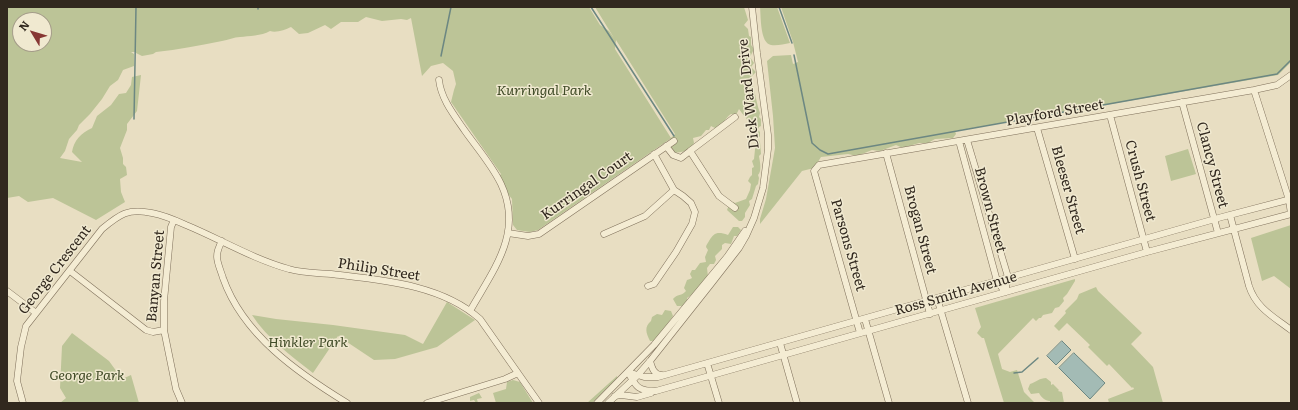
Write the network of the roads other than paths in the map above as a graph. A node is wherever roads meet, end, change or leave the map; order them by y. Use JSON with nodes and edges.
{"nodes":[{"id":1,"x":752,"y":7,"type":"edge"},
{"id":2,"x":1291,"y":75,"type":"edge"},
{"id":3,"x":439,"y":80,"type":"dead end"},
{"id":4,"x":1254,"y":90,"type":"junction"},
{"id":5,"x":1182,"y":102,"type":"junction"},
{"id":6,"x":1110,"y":115,"type":"junction"},
{"id":7,"x":735,"y":117,"type":"dead end"},
{"id":8,"x":1037,"y":128,"type":"junction"},
{"id":9,"x":967,"y":140,"type":"junction"},
{"id":10,"x":674,"y":141,"type":"dead end"},
{"id":11,"x":959,"y":141,"type":"junction"},
{"id":12,"x":666,"y":146,"type":"junction"},
{"id":13,"x":690,"y":151,"type":"junction"},
{"id":14,"x":886,"y":153,"type":"junction"},
{"id":15,"x":654,"y":154,"type":"junction"},
{"id":16,"x":819,"y":165,"type":"joint"},
{"id":17,"x":674,"y":190,"type":"junction"},
{"id":18,"x":1290,"y":199,"type":"edge"},
{"id":19,"x":735,"y":208,"type":"dead end"},
{"id":20,"x":1291,"y":214,"type":"edge"},
{"id":21,"x":1230,"y":215,"type":"junction"},
{"id":22,"x":174,"y":220,"type":"junction"},
{"id":23,"x":1214,"y":220,"type":"junction"},
{"id":24,"x":1234,"y":229,"type":"junction"},
{"id":25,"x":508,"y":233,"type":"junction"},
{"id":26,"x":1218,"y":233,"type":"junction"},
{"id":27,"x":604,"y":234,"type":"dead end"},
{"id":28,"x":1144,"y":240,"type":"junction"},
{"id":29,"x":222,"y":241,"type":"junction"},
{"id":30,"x":1147,"y":252,"type":"junction"},
{"id":31,"x":1075,"y":259,"type":"junction"},
{"id":32,"x":70,"y":271,"type":"junction"},
{"id":33,"x":1008,"y":277,"type":"junction"},
{"id":34,"x":997,"y":281,"type":"junction"},
{"id":35,"x":648,"y":286,"type":"dead end"},
{"id":36,"x":7,"y":291,"type":"edge"},
{"id":37,"x":1006,"y":292,"type":"junction"},
{"id":38,"x":937,"y":298,"type":"junction"},
{"id":39,"x":927,"y":300,"type":"junction"},
{"id":40,"x":470,"y":311,"type":"junction"},
{"id":41,"x":685,"y":311,"type":"junction"},
{"id":42,"x":941,"y":311,"type":"junction"},
{"id":43,"x":36,"y":313,"type":"junction"},
{"id":44,"x":930,"y":314,"type":"junction"},
{"id":45,"x":865,"y":319,"type":"junction"},
{"id":46,"x":857,"y":321,"type":"junction"},
{"id":47,"x":164,"y":330,"type":"junction"},
{"id":48,"x":1291,"y":330,"type":"edge"},
{"id":49,"x":869,"y":331,"type":"junction"},
{"id":50,"x":860,"y":333,"type":"junction"},
{"id":51,"x":780,"y":343,"type":"junction"},
{"id":52,"x":783,"y":355,"type":"junction"},
{"id":53,"x":650,"y":361,"type":"junction"},
{"id":54,"x":707,"y":362,"type":"junction"},
{"id":55,"x":628,"y":372,"type":"junction"},
{"id":56,"x":518,"y":373,"type":"junction"},
{"id":57,"x":666,"y":374,"type":"junction"},
{"id":58,"x":711,"y":376,"type":"junction"},
{"id":59,"x":635,"y":378,"type":"junction"},
{"id":60,"x":656,"y":391,"type":"junction"},
{"id":61,"x":614,"y":396,"type":"junction"},
{"id":62,"x":23,"y":403,"type":"edge"},
{"id":63,"x":182,"y":403,"type":"edge"},
{"id":64,"x":347,"y":403,"type":"edge"},
{"id":65,"x":427,"y":403,"type":"edge"},
{"id":66,"x":539,"y":403,"type":"edge"},
{"id":67,"x":597,"y":403,"type":"edge"},
{"id":68,"x":608,"y":403,"type":"edge"},
{"id":69,"x":719,"y":403,"type":"edge"},
{"id":70,"x":797,"y":403,"type":"edge"},
{"id":71,"x":889,"y":403,"type":"edge"},
{"id":72,"x":968,"y":403,"type":"edge"}],
"edges":[{"from":1,"to":41,"type":"street","name":"Dick Ward Drive"},
{"from":2,"to":4,"type":"street","name":"Playford Street"},
{"from":3,"to":25,"type":"street"},
{"from":4,"to":5,"type":"street","name":"Playford Street"},
{"from":4,"to":18,"type":"street"},
{"from":5,"to":6,"type":"street","name":"Playford Street"},
{"from":5,"to":23,"type":"street","name":"Clancy Street"},
{"from":6,"to":8,"type":"street","name":"Playford Street"},
{"from":6,"to":28,"type":"street","name":"Crush Street"},
{"from":7,"to":13,"type":"street"},
{"from":8,"to":9,"type":"street","name":"Playford Street"},
{"from":8,"to":31,"type":"street","name":"Bleeser Street"},
{"from":9,"to":11,"type":"street","name":"Playford Street"},
{"from":9,"to":33,"type":"street","name":"Brown Street"},
{"from":10,"to":12,"type":"street","name":"Kurringal Court"},
{"from":11,"to":14,"type":"street","name":"Playford Street"},
{"from":11,"to":34,"type":"street","name":"Brown Street"},
{"from":12,"to":13,"type":"street"},
{"from":12,"to":15,"type":"street","name":"Kurringal Court"},
{"from":13,"to":19,"type":"street"},
{"from":14,"to":16,"type":"street","name":"Playford Street"},
{"from":14,"to":39,"type":"street","name":"Brogan Street"},
{"from":15,"to":17,"type":"street"},
{"from":15,"to":25,"type":"street","name":"Kurringal Court"},
{"from":16,"to":46,"type":"street","name":"Parsons Street"},
{"from":17,"to":27,"type":"street"},
{"from":17,"to":35,"type":"street"},
{"from":18,"to":20,"type":"street"},
{"from":18,"to":21,"type":"street","name":"Ross Smith Avenue"},
{"from":20,"to":24,"type":"street","name":"Ross Smith Avenue"},
{"from":21,"to":23,"type":"street","name":"Ross Smith Avenue"},
{"from":21,"to":24,"type":"street"},
{"from":22,"to":29,"type":"street","name":"Philip Street"},
{"from":22,"to":32,"type":"street","name":"George Crescent"},
{"from":22,"to":47,"type":"street","name":"Banyan Street"},
{"from":23,"to":26,"type":"street","name":"Clancy Street"},
{"from":23,"to":28,"type":"street","name":"Ross Smith Avenue"},
{"from":24,"to":26,"type":"street","name":"Ross Smith Avenue"},
{"from":24,"to":48,"type":"street"},
{"from":25,"to":40,"type":"street"},
{"from":26,"to":30,"type":"street","name":"Ross Smith Avenue"},
{"from":28,"to":30,"type":"street","name":"Crush Street"},
{"from":28,"to":31,"type":"street","name":"Ross Smith Avenue"},
{"from":29,"to":40,"type":"street","name":"Philip Street"},
{"from":29,"to":64,"type":"street"},
{"from":30,"to":37,"type":"street","name":"Ross Smith Avenue"},
{"from":31,"to":33,"type":"street","name":"Ross Smith Avenue"},
{"from":32,"to":43,"type":"street","name":"George Crescent"},
{"from":32,"to":47,"type":"street"},
{"from":33,"to":34,"type":"street","name":"Ross Smith Avenue"},
{"from":33,"to":37,"type":"street","name":"Brown Street"},
{"from":34,"to":37,"type":"street","name":"Brown Street"},
{"from":34,"to":38,"type":"street","name":"Ross Smith Avenue"},
{"from":36,"to":43,"type":"street"},
{"from":37,"to":42,"type":"street","name":"Ross Smith Avenue"},
{"from":38,"to":39,"type":"street","name":"Ross Smith Avenue"},
{"from":38,"to":42,"type":"street"},
{"from":39,"to":44,"type":"street","name":"Brogan Street"},
{"from":39,"to":45,"type":"street","name":"Ross Smith Avenue"},
{"from":40,"to":56,"type":"street","name":"Philip Street"},
{"from":41,"to":53,"type":"street"},
{"from":41,"to":55,"type":"street"},
{"from":42,"to":44,"type":"street","name":"Ross Smith Avenue"},
{"from":42,"to":72,"type":"street"},
{"from":43,"to":62,"type":"street","name":"George Crescent"},
{"from":44,"to":49,"type":"street","name":"Ross Smith Avenue"},
{"from":45,"to":46,"type":"street","name":"Ross Smith Avenue"},
{"from":45,"to":49,"type":"street"},
{"from":46,"to":50,"type":"street","name":"Parsons Street"},
{"from":46,"to":51,"type":"street","name":"Ross Smith Avenue"},
{"from":47,"to":63,"type":"street","name":"Banyan Street"},
{"from":49,"to":50,"type":"street","name":"Ross Smith Avenue"},
{"from":49,"to":71,"type":"street"},
{"from":50,"to":52,"type":"street","name":"Ross Smith Avenue"},
{"from":51,"to":52,"type":"street"},
{"from":51,"to":54,"type":"street","name":"Ross Smith Avenue"},
{"from":52,"to":58,"type":"street","name":"Ross Smith Avenue"},
{"from":52,"to":70,"type":"street"},
{"from":53,"to":57,"type":"street"},
{"from":53,"to":59,"type":"street"},
{"from":54,"to":57,"type":"street","name":"Ross Smith Avenue"},
{"from":54,"to":58,"type":"street"},
{"from":55,"to":59,"type":"street","name":"Ross Smith Avenue"},
{"from":55,"to":67,"type":"street"},
{"from":56,"to":65,"type":"street"},
{"from":56,"to":66,"type":"street","name":"Philip Street"},
{"from":57,"to":59,"type":"street","name":"Ross Smith Avenue"},
{"from":58,"to":60,"type":"street","name":"Ross Smith Avenue"},
{"from":58,"to":69,"type":"street"},
{"from":59,"to":60,"type":"street","name":"Ross Smith Avenue"},
{"from":59,"to":61,"type":"street"},
{"from":60,"to":61,"type":"street"},
{"from":61,"to":68,"type":"street"}]}
